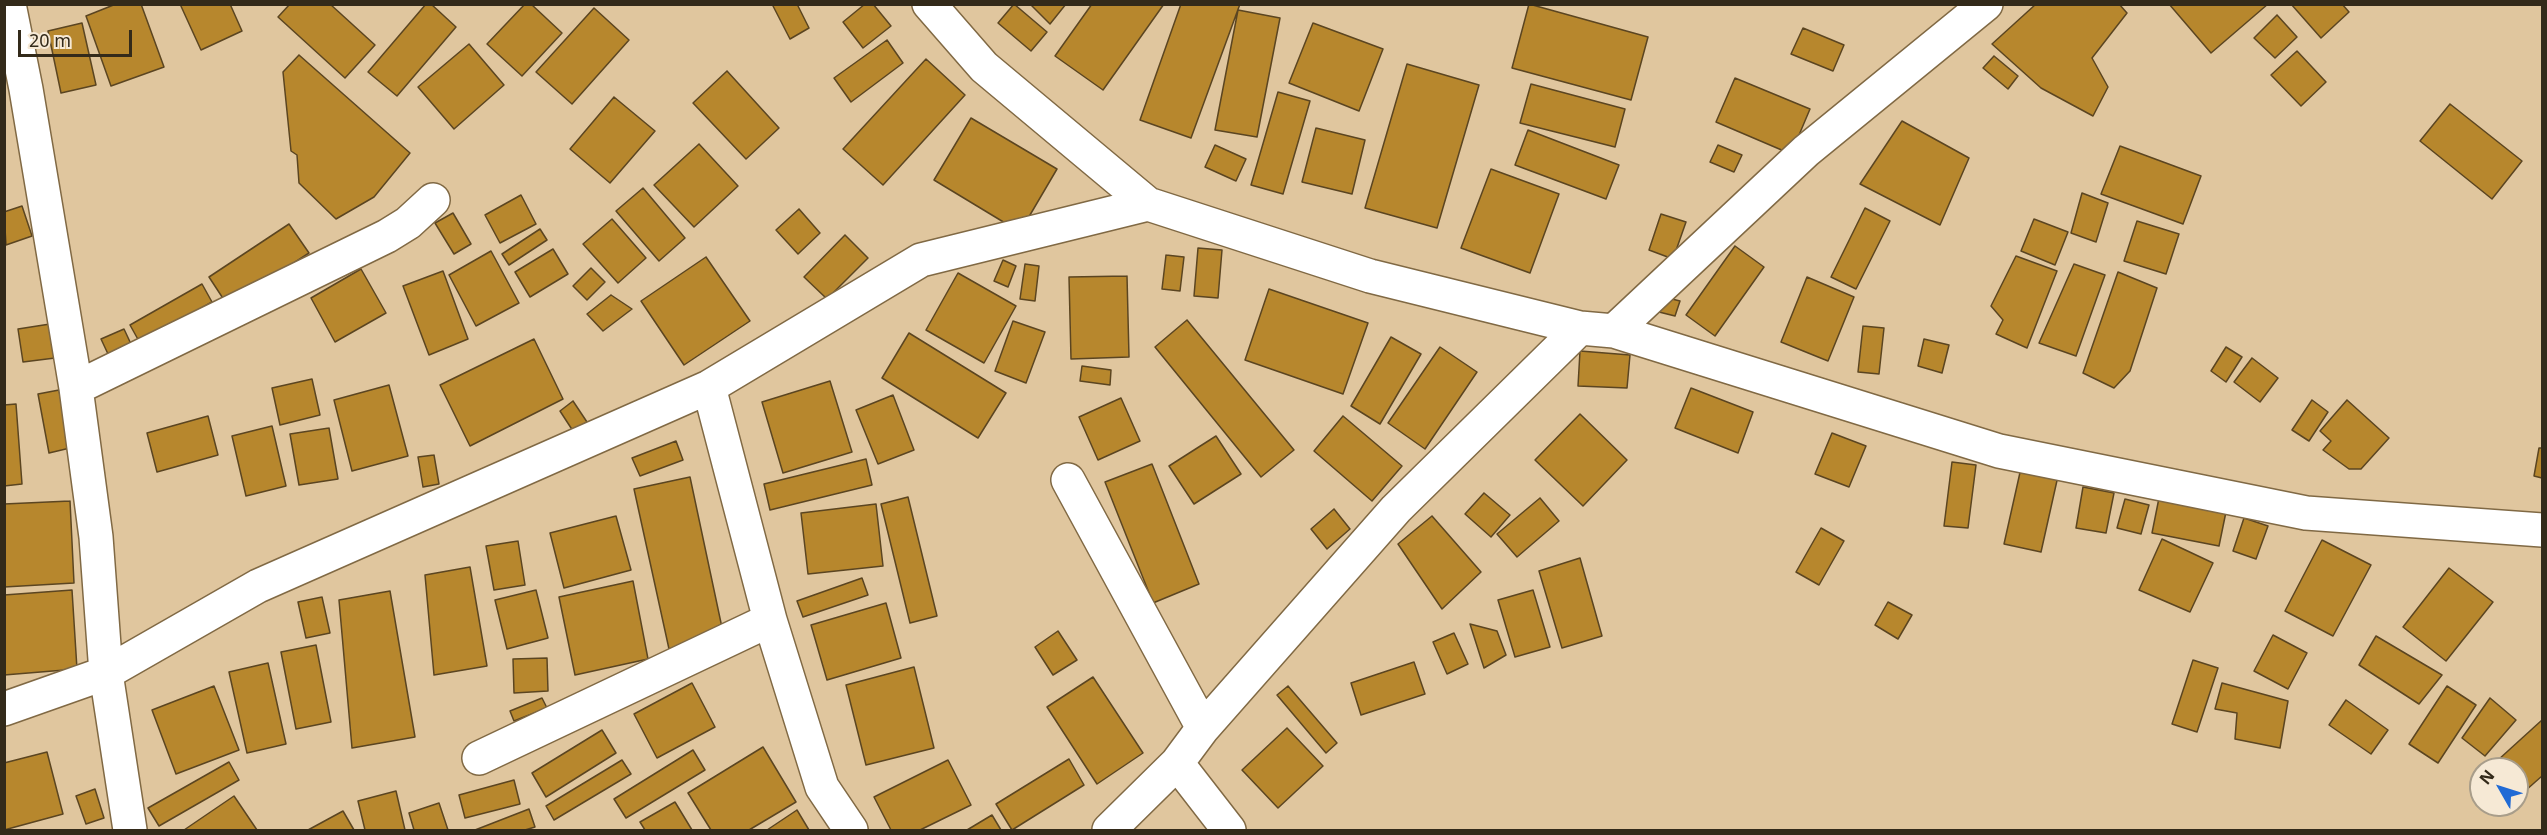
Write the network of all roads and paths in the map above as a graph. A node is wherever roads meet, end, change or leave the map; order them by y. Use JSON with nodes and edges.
{"nodes":[{"id":1,"x":9,"y":4,"type":"edge"},
{"id":2,"x":929,"y":4,"type":"edge"},
{"id":3,"x":1986,"y":4,"type":"edge"},
{"id":4,"x":15,"y":94,"type":"edge"},
{"id":5,"x":434,"y":200,"type":"dead end"},
{"id":6,"x":1148,"y":204,"type":"junction"},
{"id":7,"x":1580,"y":328,"type":"junction"},
{"id":8,"x":1614,"y":331,"type":"junction"},
{"id":9,"x":710,"y":387,"type":"junction"},
{"id":10,"x":76,"y":388,"type":"junction"},
{"id":11,"x":1068,"y":480,"type":"dead end"},
{"id":12,"x":2542,"y":530,"type":"edge"},
{"id":13,"x":770,"y":620,"type":"junction"},
{"id":14,"x":106,"y":673,"type":"junction"},
{"id":15,"x":4,"y":710,"type":"edge"},
{"id":16,"x":1203,"y":728,"type":"junction"},
{"id":17,"x":479,"y":758,"type":"dead end"},
{"id":18,"x":1177,"y":763,"type":"junction"},
{"id":19,"x":130,"y":831,"type":"edge"},
{"id":20,"x":851,"y":831,"type":"edge"},
{"id":21,"x":1109,"y":831,"type":"edge"},
{"id":22,"x":1228,"y":831,"type":"edge"}],
"edges":[{"from":1,"to":4,"type":"street"},
{"from":2,"to":6,"type":"street"},
{"from":3,"to":8,"type":"street"},
{"from":4,"to":10,"type":"street"},
{"from":5,"to":10,"type":"street"},
{"from":6,"to":7,"type":"street"},
{"from":6,"to":9,"type":"street"},
{"from":7,"to":8,"type":"street"},
{"from":7,"to":16,"type":"street"},
{"from":8,"to":12,"type":"street"},
{"from":9,"to":13,"type":"street"},
{"from":9,"to":14,"type":"street"},
{"from":10,"to":14,"type":"street"},
{"from":11,"to":16,"type":"street"},
{"from":13,"to":17,"type":"street"},
{"from":13,"to":20,"type":"street"},
{"from":14,"to":15,"type":"street"},
{"from":14,"to":19,"type":"street"},
{"from":16,"to":18,"type":"street"},
{"from":18,"to":21,"type":"street"},
{"from":18,"to":22,"type":"street"}]}
